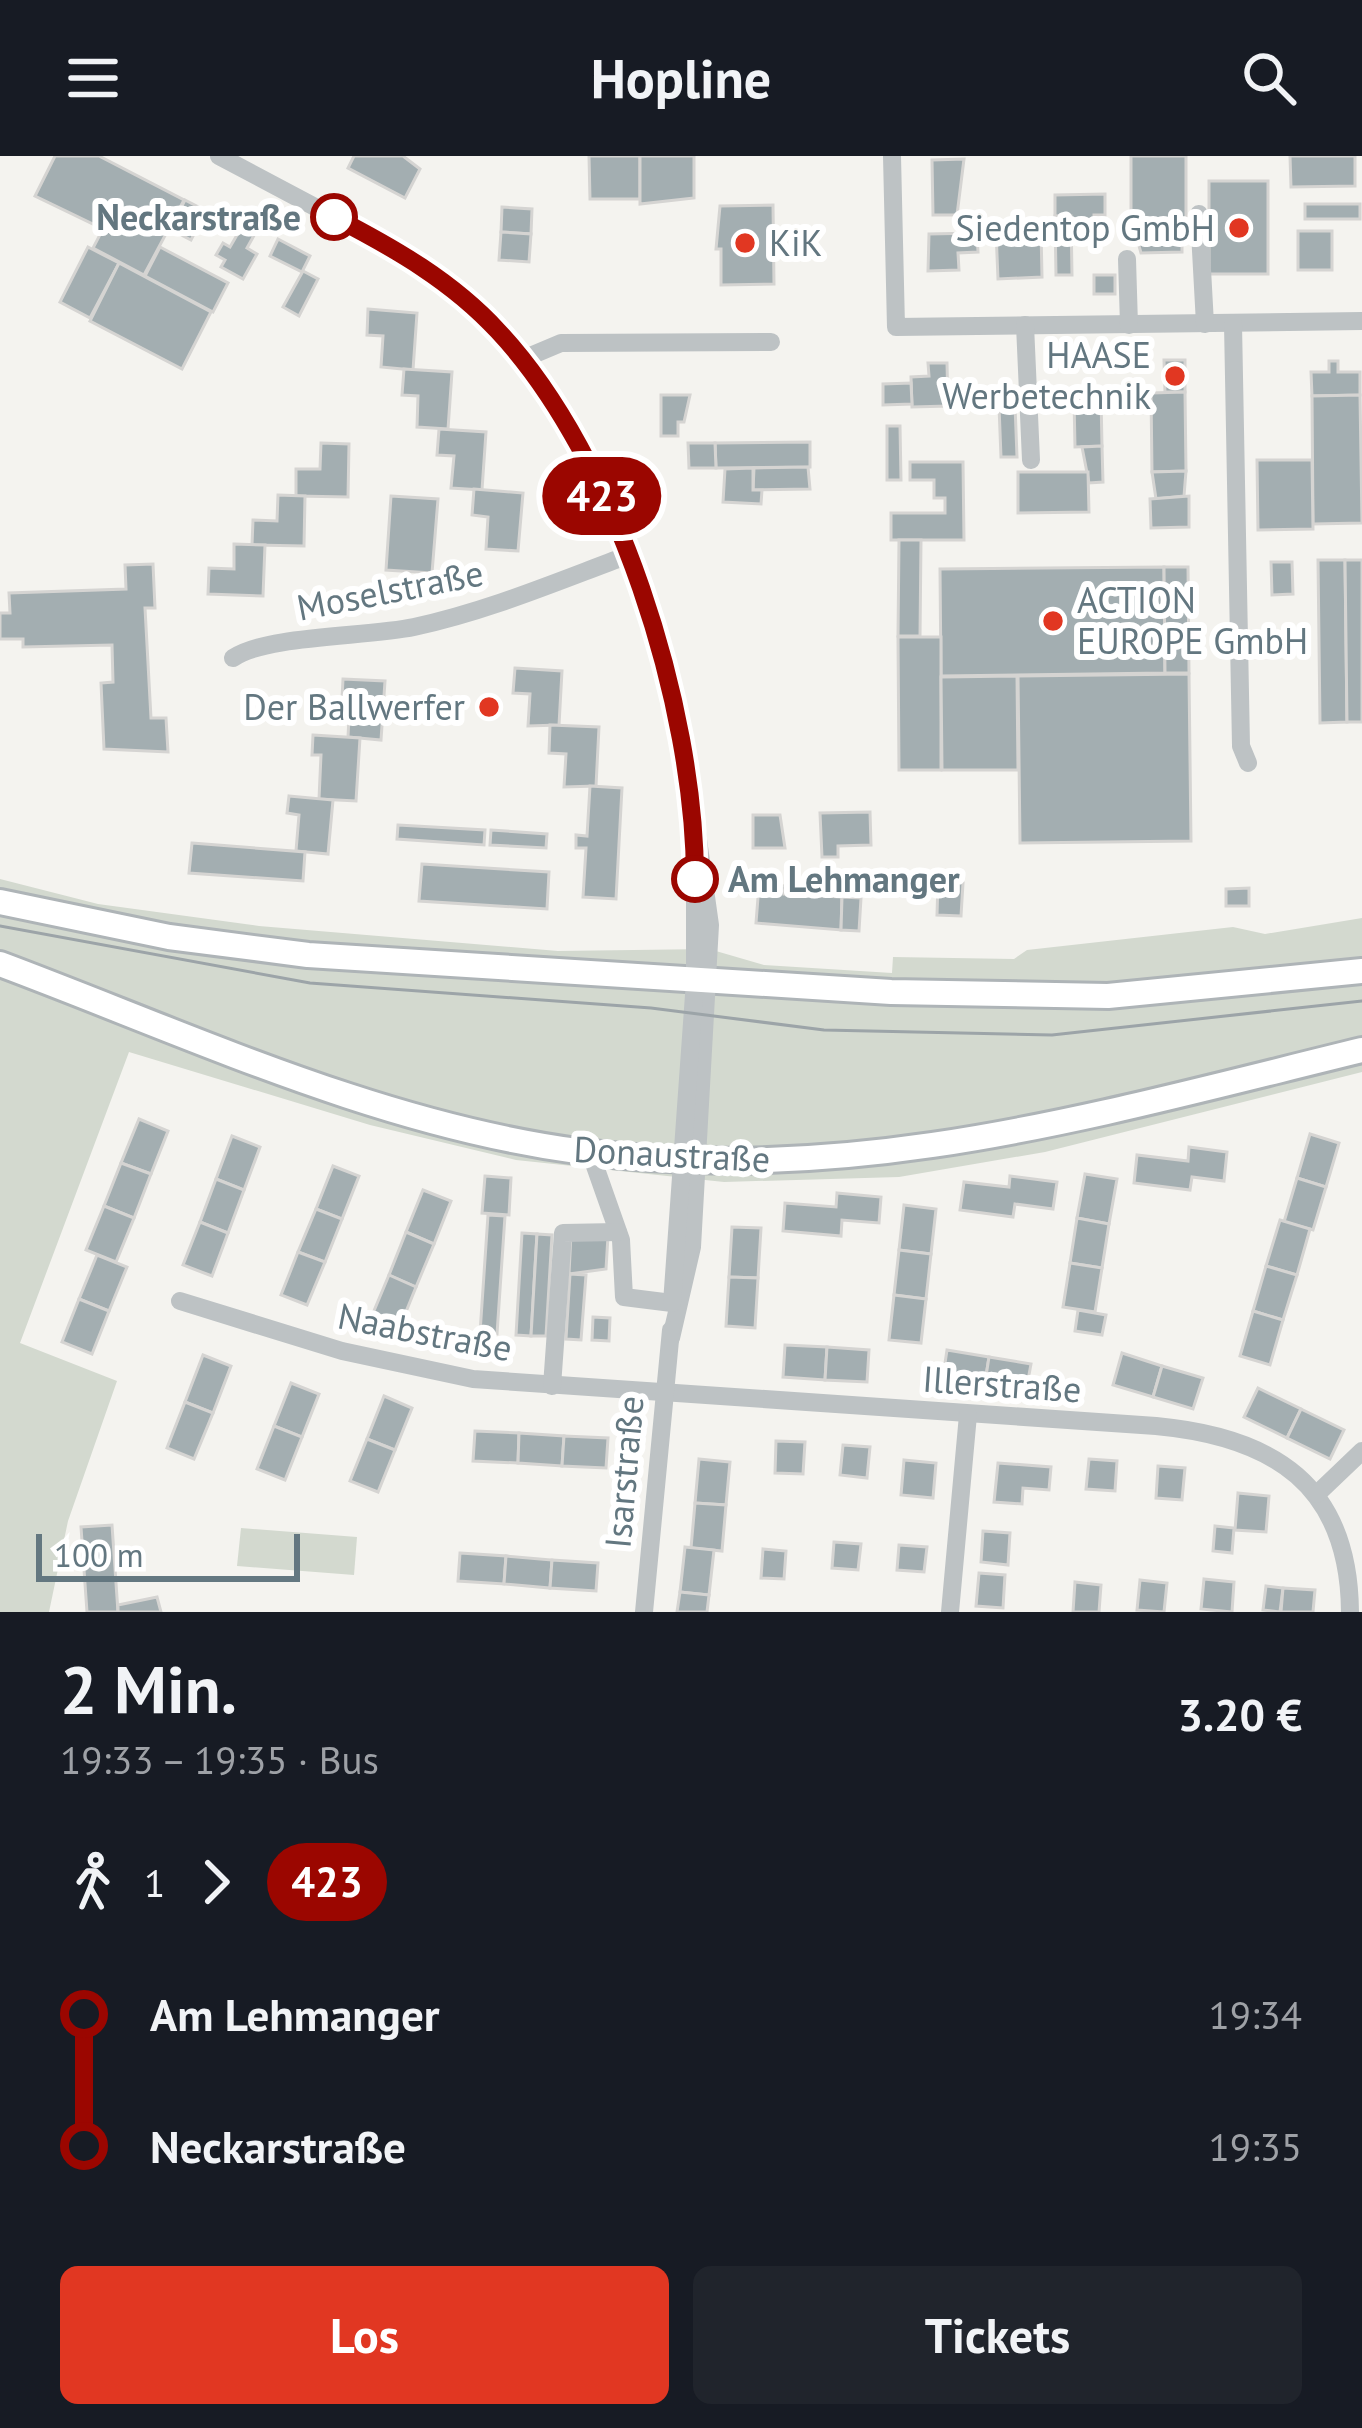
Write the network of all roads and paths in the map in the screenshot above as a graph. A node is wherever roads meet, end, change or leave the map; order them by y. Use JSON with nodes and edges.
{"nodes":[{"id":1,"x":219,"y":156,"type":"edge"},
{"id":2,"x":892,"y":156,"type":"edge"},
{"id":3,"x":1199,"y":214,"type":"dead end"},
{"id":4,"x":1126,"y":259,"type":"dead end"},
{"id":5,"x":1362,"y":321,"type":"edge"},
{"id":6,"x":1205,"y":324,"type":"junction"},
{"id":7,"x":1233,"y":324,"type":"junction"},
{"id":8,"x":1129,"y":325,"type":"junction"},
{"id":9,"x":1025,"y":326,"type":"junction"},
{"id":10,"x":771,"y":342,"type":"dead end"},
{"id":11,"x":523,"y":359,"type":"junction"},
{"id":12,"x":1031,"y":460,"type":"dead end"},
{"id":13,"x":626,"y":556,"type":"junction"},
{"id":14,"x":233,"y":658,"type":"dead end"},
{"id":15,"x":1248,"y":763,"type":"dead end"},
{"id":16,"x":0,"y":902,"type":"edge"},
{"id":17,"x":0,"y":964,"type":"edge"},
{"id":18,"x":1362,"y":971,"type":"edge"},
{"id":19,"x":702,"y":981,"type":"junction"},
{"id":20,"x":1362,"y":1050,"type":"edge"},
{"id":21,"x":590,"y":1152,"type":"junction"},
{"id":22,"x":690,"y":1160,"type":"junction"},
{"id":23,"x":618,"y":1232,"type":"junction"},
{"id":24,"x":180,"y":1301,"type":"dead end"},
{"id":25,"x":672,"y":1303,"type":"junction"},
{"id":26,"x":671,"y":1338,"type":"junction"},
{"id":27,"x":552,"y":1386,"type":"junction"},
{"id":28,"x":664,"y":1394,"type":"junction"},
{"id":29,"x":968,"y":1415,"type":"junction"},
{"id":30,"x":1362,"y":1451,"type":"edge"},
{"id":31,"x":1317,"y":1494,"type":"junction"},
{"id":32,"x":644,"y":1612,"type":"edge"},
{"id":33,"x":950,"y":1612,"type":"edge"},
{"id":34,"x":1350,"y":1612,"type":"edge"}],
"edges":[{"from":1,"to":11,"type":"street"},
{"from":2,"to":9,"type":"street"},
{"from":3,"to":6,"type":"street"},
{"from":4,"to":8,"type":"street"},
{"from":5,"to":7,"type":"street"},
{"from":6,"to":7,"type":"street"},
{"from":6,"to":8,"type":"street"},
{"from":7,"to":15,"type":"street"},
{"from":8,"to":9,"type":"street"},
{"from":9,"to":12,"type":"street"},
{"from":10,"to":11,"type":"street"},
{"from":11,"to":13,"type":"street"},
{"from":13,"to":14,"type":"street","name":"Moselstraße"},
{"from":13,"to":19,"type":"street"},
{"from":16,"to":19,"type":"main road"},
{"from":17,"to":21,"type":"main road","name":"Donaustraße"},
{"from":18,"to":19,"type":"main road"},
{"from":19,"to":22,"type":"street"},
{"from":20,"to":22,"type":"main road","name":"Donaustraße"},
{"from":21,"to":22,"type":"main road","name":"Donaustraße"},
{"from":21,"to":23,"type":"street"},
{"from":22,"to":25,"type":"street","name":"Isarstraße"},
{"from":22,"to":26,"type":"street","name":"Isarstraße"},
{"from":23,"to":25,"type":"street"},
{"from":23,"to":27,"type":"street"},
{"from":24,"to":27,"type":"street","name":"Naabstraße"},
{"from":25,"to":26,"type":"street","name":"Isarstraße"},
{"from":26,"to":28,"type":"street","name":"Isarstraße"},
{"from":27,"to":28,"type":"street","name":"Naabstraße"},
{"from":28,"to":29,"type":"street","name":"Illerstraße"},
{"from":28,"to":32,"type":"street","name":"Isarstraße"},
{"from":29,"to":31,"type":"street","name":"Illerstraße"},
{"from":29,"to":33,"type":"street"},
{"from":30,"to":31,"type":"street"},
{"from":31,"to":34,"type":"street","name":"Illerstraße"}]}
